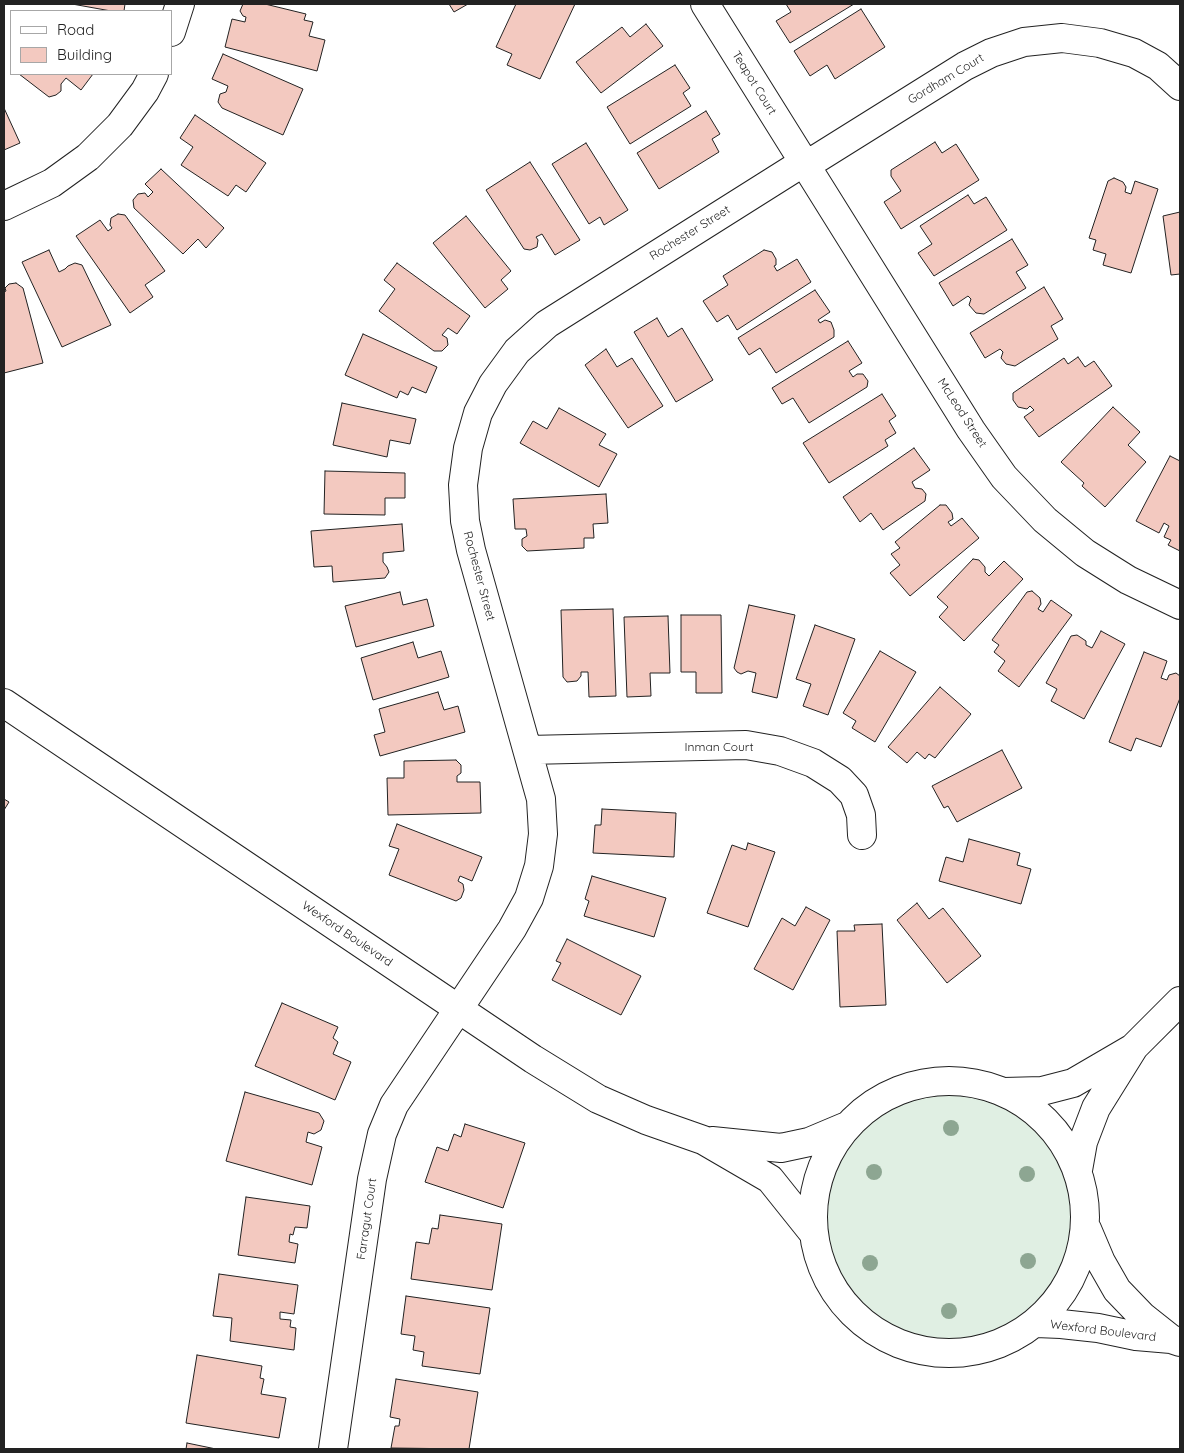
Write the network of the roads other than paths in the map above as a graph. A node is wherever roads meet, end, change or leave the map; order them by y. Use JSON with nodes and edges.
{"nodes":[{"id":1,"x":180,"y":4,"type":"edge"},
{"id":2,"x":705,"y":4,"type":"edge"},
{"id":3,"x":172,"y":29,"type":"edge"},
{"id":4,"x":153,"y":75,"type":"edge"},
{"id":5,"x":1180,"y":86,"type":"edge"},
{"id":6,"x":804,"y":162,"type":"junction"},
{"id":7,"x":4,"y":206,"type":"edge"},
{"id":8,"x":1180,"y":605,"type":"edge"},
{"id":9,"x":4,"y":703,"type":"edge"},
{"id":10,"x":528,"y":750,"type":"junction"},
{"id":11,"x":862,"y":834,"type":"dead end"},
{"id":12,"x":1180,"y":1000,"type":"edge"},
{"id":13,"x":458,"y":1009,"type":"junction"},
{"id":14,"x":1134,"y":1047,"type":"junction"},
{"id":15,"x":1004,"y":1092,"type":"junction"},
{"id":16,"x":847,"y":1126,"type":"junction"},
{"id":17,"x":703,"y":1140,"type":"junction"},
{"id":18,"x":1078,"y":1170,"type":"junction"},
{"id":19,"x":1087,"y":1229,"type":"junction"},
{"id":20,"x":814,"y":1234,"type":"junction"},
{"id":21,"x":1036,"y":1323,"type":"junction"},
{"id":22,"x":1176,"y":1341,"type":"edge"},
{"id":23,"x":334,"y":1449,"type":"edge"}],
"edges":[{"from":1,"to":3,"type":"street"},
{"from":2,"to":6,"type":"street","name":"Teapot Court"},
{"from":4,"to":7,"type":"street"},
{"from":5,"to":6,"type":"street","name":"Gordham Court"},
{"from":6,"to":8,"type":"street","name":"McLeod Street"},
{"from":6,"to":10,"type":"street","name":"Rochester Street"},
{"from":9,"to":13,"type":"street","name":"Wexford Boulevard"},
{"from":10,"to":11,"type":"street","name":"Inman Court"},
{"from":10,"to":13,"type":"street","name":"Rochester Street"},
{"from":12,"to":14,"type":"street"},
{"from":13,"to":17,"type":"street","name":"Wexford Boulevard"},
{"from":13,"to":23,"type":"street","name":"Farragut Court"},
{"from":14,"to":15,"type":"street"},
{"from":14,"to":18,"type":"street"},
{"from":15,"to":16,"type":"street"},
{"from":15,"to":18,"type":"street"},
{"from":16,"to":17,"type":"street","name":"Wexford Boulevard"},
{"from":16,"to":20,"type":"street"},
{"from":17,"to":20,"type":"street","name":"Wexford Boulevard"},
{"from":18,"to":19,"type":"street"},
{"from":19,"to":21,"type":"street"},
{"from":19,"to":22,"type":"street","name":"Wexford Boulevard"},
{"from":20,"to":21,"type":"street"},
{"from":21,"to":22,"type":"street","name":"Wexford Boulevard"}]}
